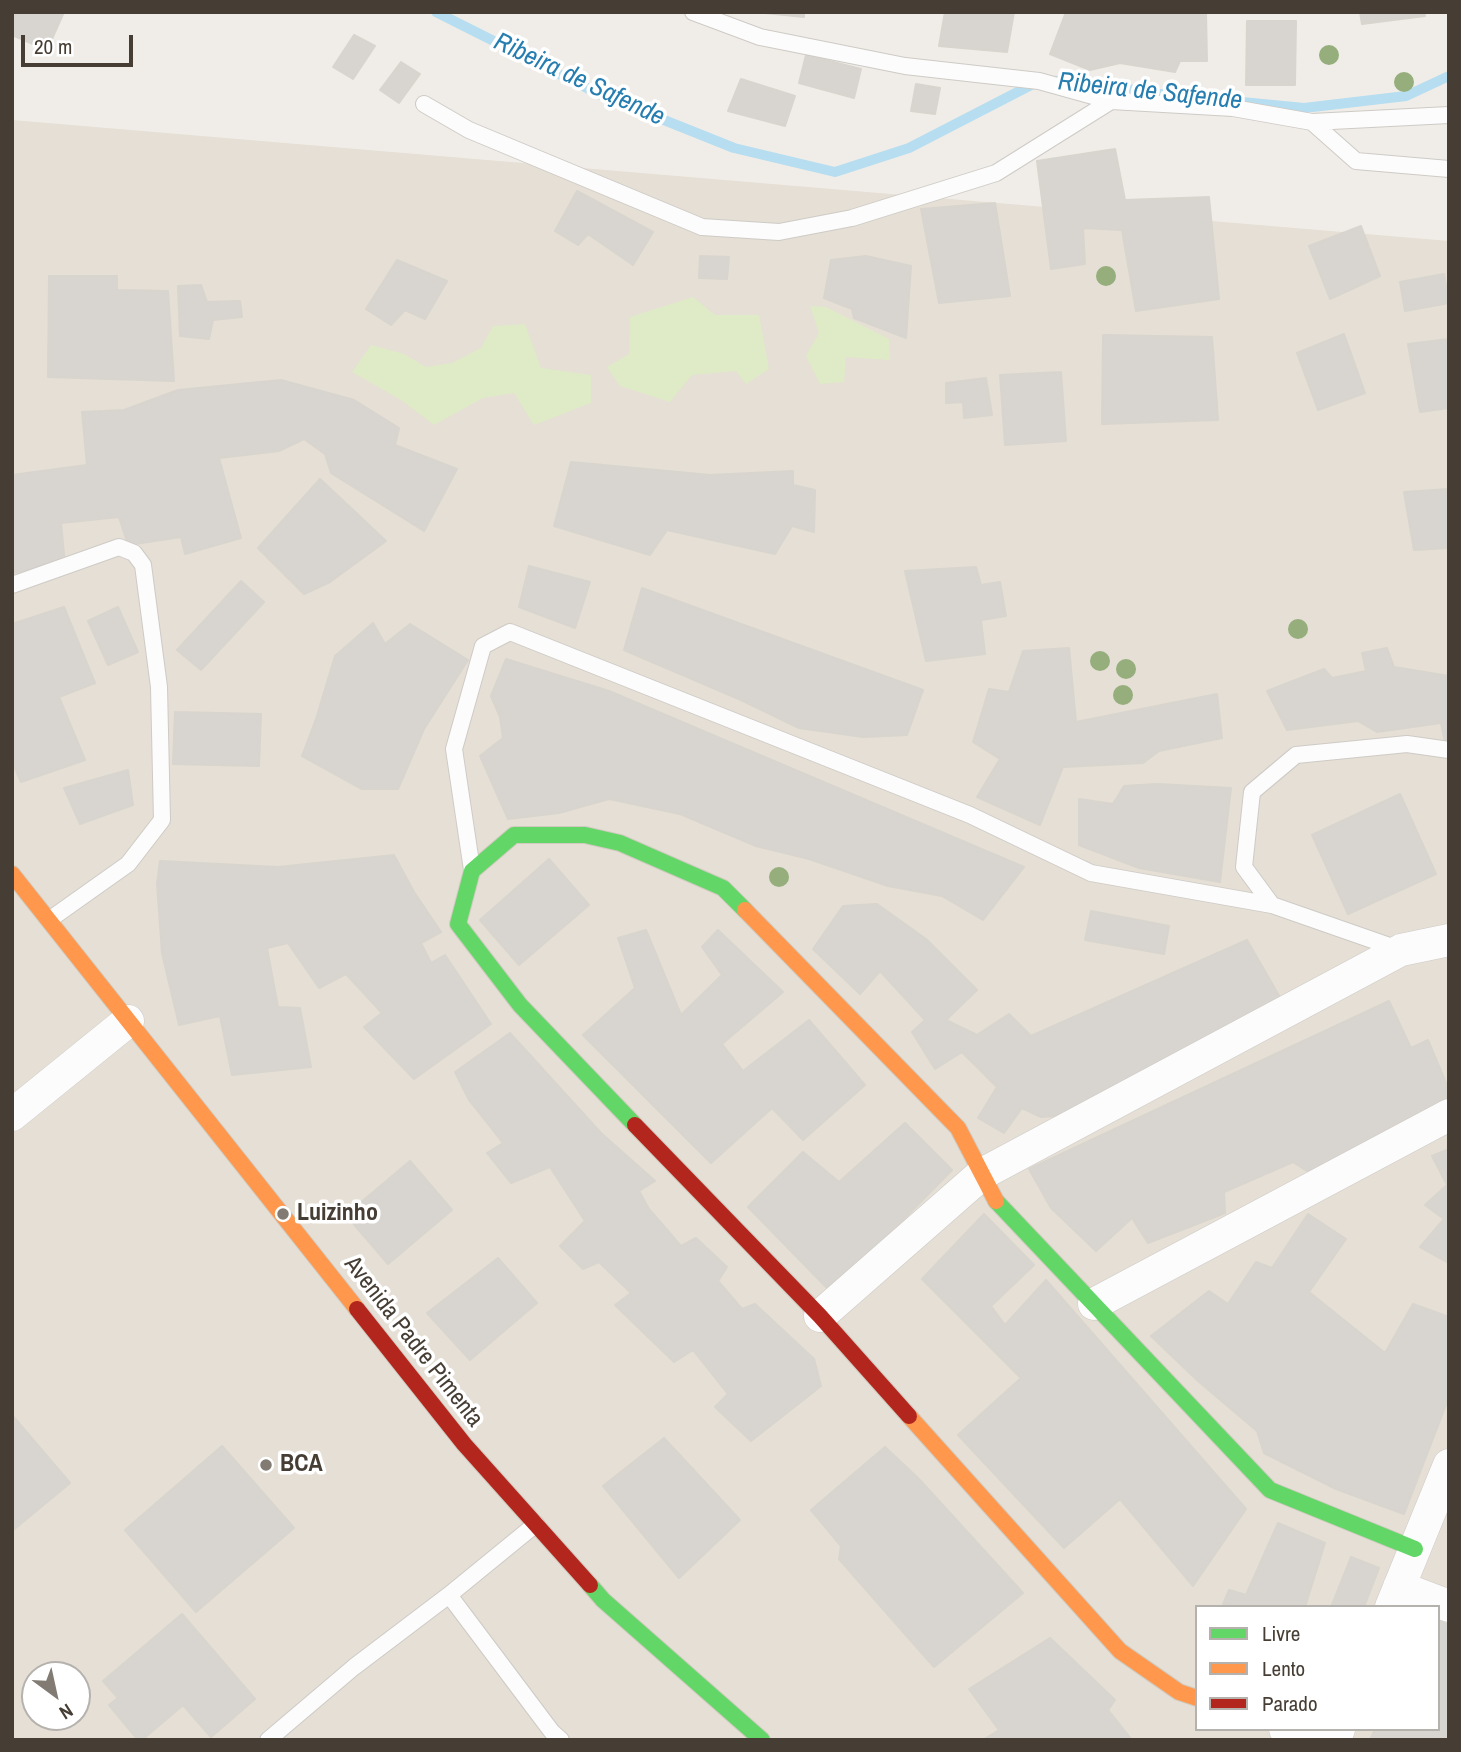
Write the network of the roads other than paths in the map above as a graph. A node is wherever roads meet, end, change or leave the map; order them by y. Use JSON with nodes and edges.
{"nodes":[{"id":1,"x":693,"y":12,"type":"edge"},
{"id":2,"x":1111,"y":101,"type":"junction"},
{"id":3,"x":424,"y":104,"type":"dead end"},
{"id":4,"x":1449,"y":116,"type":"edge"},
{"id":5,"x":1312,"y":122,"type":"junction"},
{"id":6,"x":1449,"y":169,"type":"edge"},
{"id":7,"x":12,"y":585,"type":"edge"},
{"id":8,"x":1449,"y":750,"type":"edge"},
{"id":9,"x":472,"y":871,"type":"junction"},
{"id":10,"x":12,"y":874,"type":"edge"},
{"id":11,"x":1272,"y":905,"type":"junction"},
{"id":12,"x":49,"y":920,"type":"junction"},
{"id":13,"x":1449,"y":940,"type":"edge"},
{"id":14,"x":1401,"y":950,"type":"junction"},
{"id":15,"x":128,"y":1021,"type":"junction"},
{"id":16,"x":12,"y":1115,"type":"edge"},
{"id":17,"x":1449,"y":1115,"type":"edge"},
{"id":18,"x":982,"y":1174,"type":"junction"},
{"id":19,"x":1094,"y":1304,"type":"junction"},
{"id":20,"x":820,"y":1316,"type":"junction"},
{"id":21,"x":1449,"y":1465,"type":"edge"},
{"id":22,"x":536,"y":1524,"type":"junction"},
{"id":23,"x":1415,"y":1549,"type":"junction"},
{"id":24,"x":449,"y":1595,"type":"junction"},
{"id":25,"x":1395,"y":1597,"type":"edge"},
{"id":26,"x":1449,"y":1606,"type":"edge"},
{"id":27,"x":1195,"y":1697,"type":"edge"},
{"id":28,"x":1291,"y":1731,"type":"edge"},
{"id":29,"x":268,"y":1740,"type":"edge"},
{"id":30,"x":561,"y":1740,"type":"edge"},
{"id":31,"x":762,"y":1740,"type":"edge"},
{"id":32,"x":1316,"y":1740,"type":"edge"}],
"edges":[{"from":1,"to":2,"type":"lane"},
{"from":2,"to":3,"type":"lane"},
{"from":2,"to":5,"type":"lane"},
{"from":4,"to":5,"type":"lane"},
{"from":5,"to":6,"type":"lane"},
{"from":7,"to":12,"type":"lane"},
{"from":8,"to":11,"type":"lane"},
{"from":9,"to":11,"type":"lane"},
{"from":9,"to":18,"type":"street"},
{"from":9,"to":20,"type":"street"},
{"from":10,"to":12,"type":"street","name":"Avenida Padre Pimenta"},
{"from":11,"to":14,"type":"lane"},
{"from":12,"to":15,"type":"street","name":"Avenida Padre Pimenta"},
{"from":13,"to":14,"type":"street"},
{"from":14,"to":18,"type":"street"},
{"from":15,"to":16,"type":"street"},
{"from":15,"to":22,"type":"street","name":"Avenida Padre Pimenta"},
{"from":17,"to":19,"type":"street"},
{"from":18,"to":19,"type":"street"},
{"from":18,"to":20,"type":"street"},
{"from":19,"to":23,"type":"street"},
{"from":20,"to":27,"type":"street"},
{"from":21,"to":23,"type":"street"},
{"from":22,"to":24,"type":"lane"},
{"from":22,"to":31,"type":"street","name":"Avenida Padre Pimenta"},
{"from":23,"to":25,"type":"street"},
{"from":24,"to":29,"type":"lane"},
{"from":24,"to":30,"type":"lane"},
{"from":25,"to":26,"type":"street"},
{"from":28,"to":32,"type":"street"}]}
